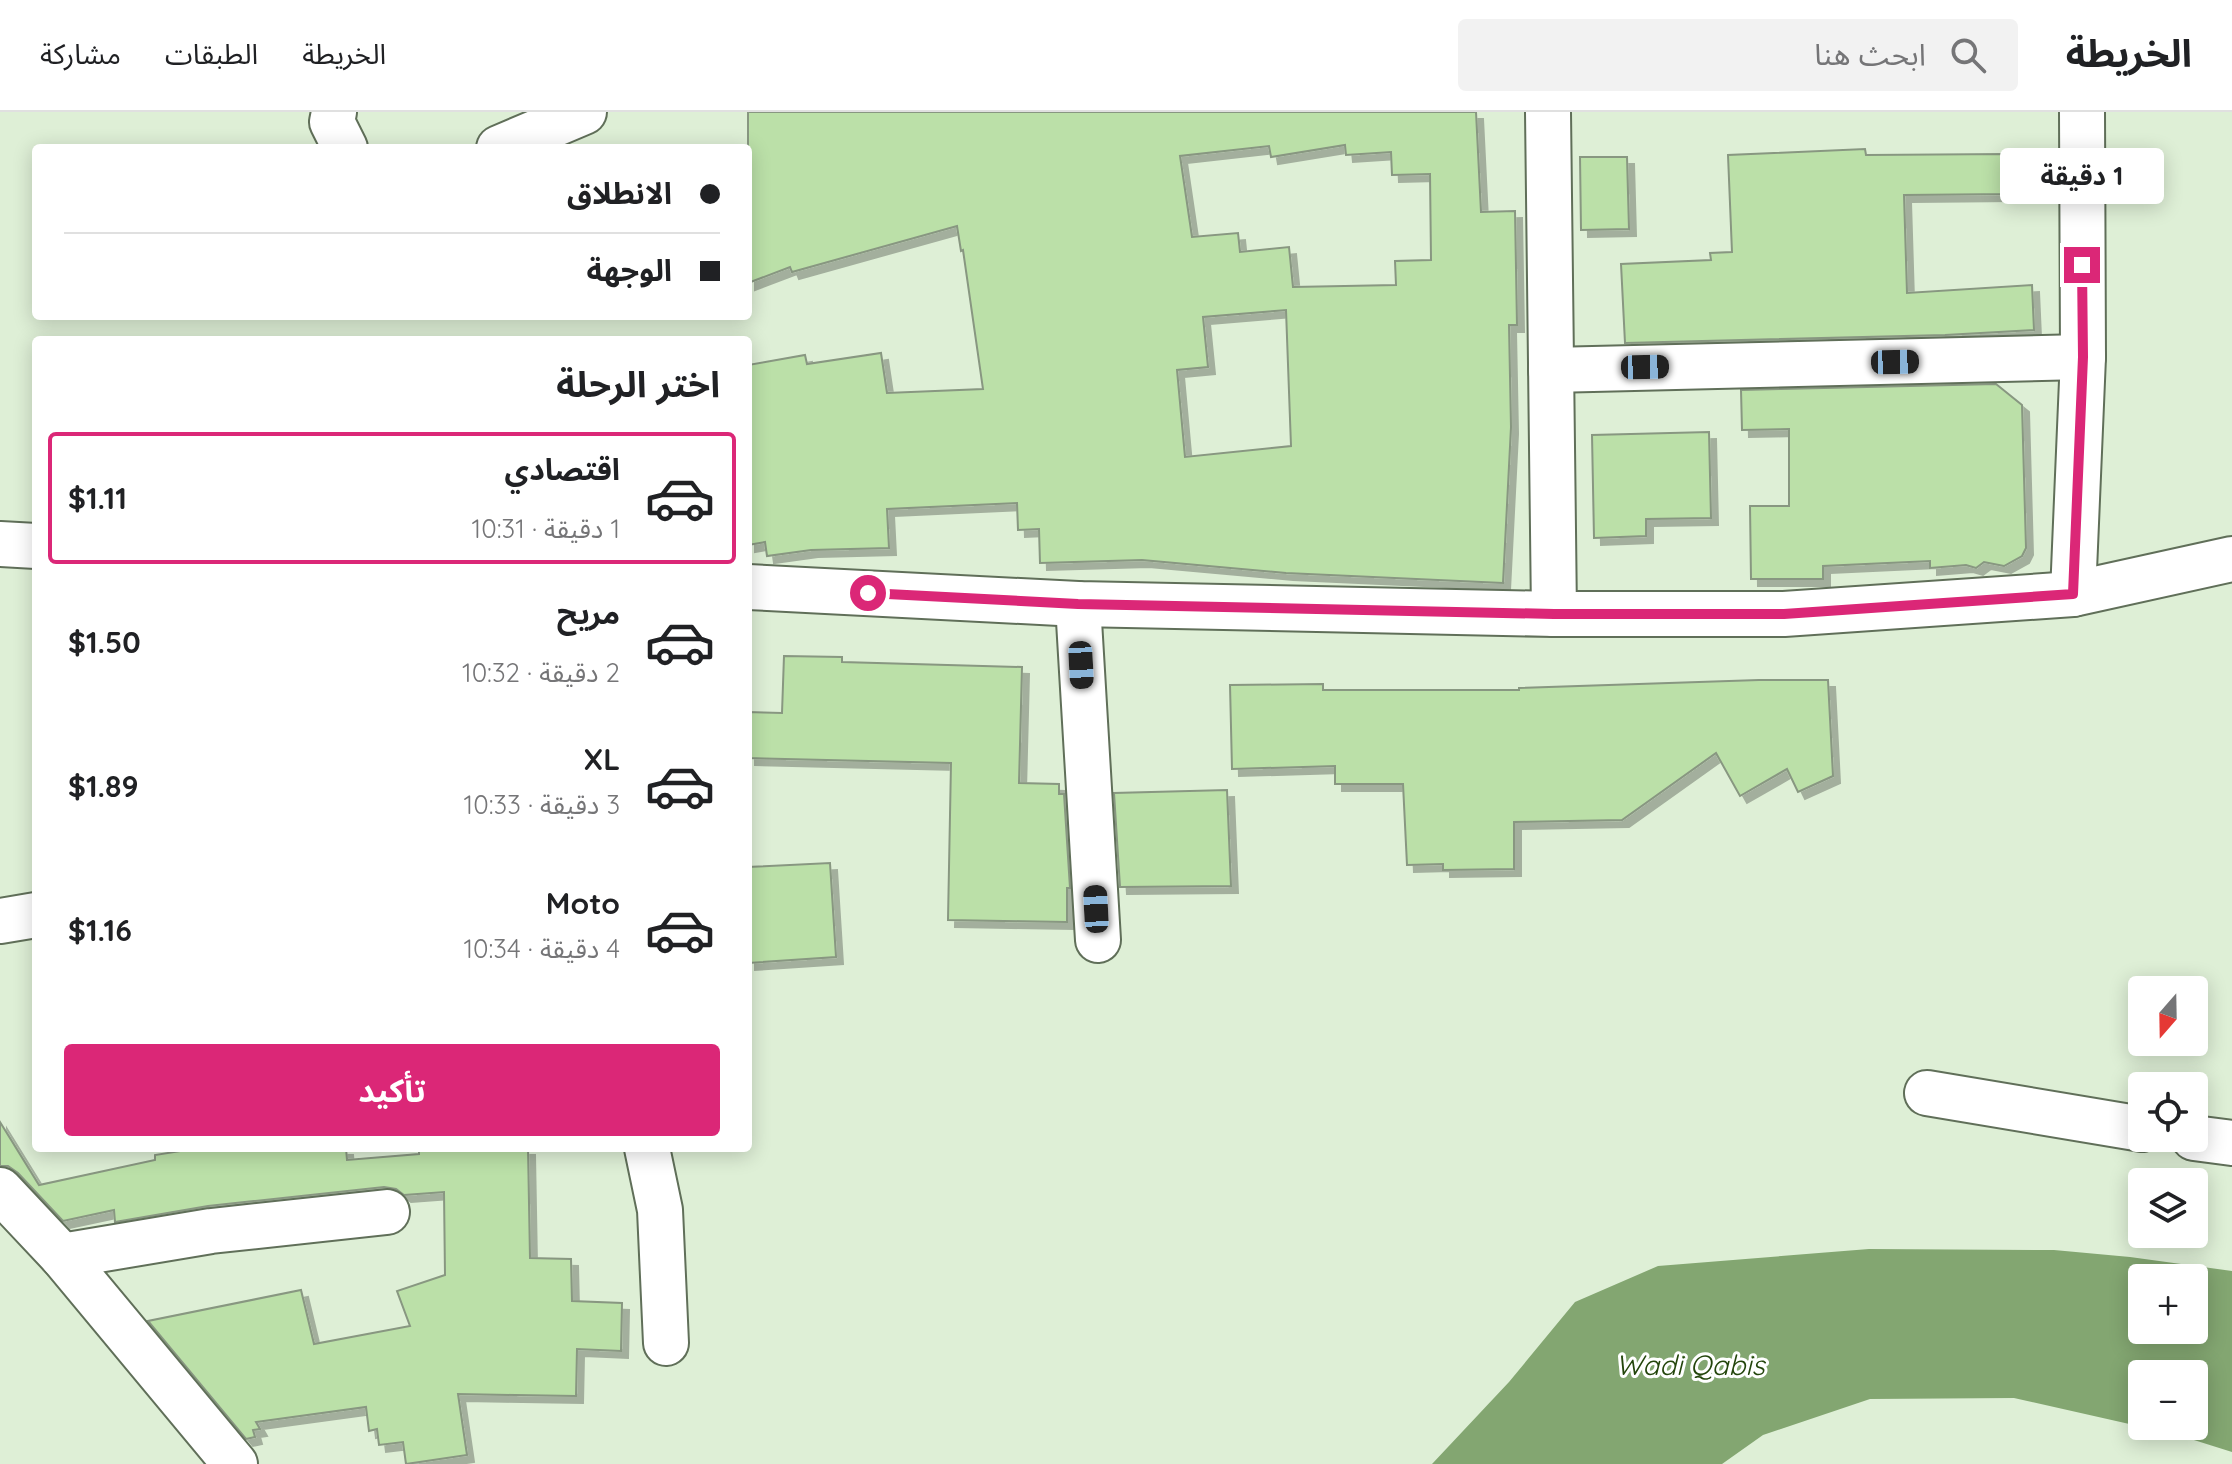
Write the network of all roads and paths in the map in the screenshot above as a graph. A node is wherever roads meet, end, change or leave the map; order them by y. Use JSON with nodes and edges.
{"nodes":[{"id":1,"x":334,"y":112,"type":"edge"},
{"id":2,"x":584,"y":112,"type":"edge"},
{"id":3,"x":1548,"y":112,"type":"edge"},
{"id":4,"x":2082,"y":112,"type":"edge"},
{"id":5,"x":343,"y":144,"type":"edge"},
{"id":6,"x":508,"y":144,"type":"edge"},
{"id":7,"x":2083,"y":357,"type":"junction"},
{"id":8,"x":1551,"y":370,"type":"junction"},
{"id":9,"x":0,"y":544,"type":"edge"},
{"id":10,"x":32,"y":546,"type":"edge"},
{"id":11,"x":2232,"y":559,"type":"edge"},
{"id":12,"x":752,"y":587,"type":"edge"},
{"id":13,"x":2073,"y":594,"type":"junction"},
{"id":14,"x":1078,"y":604,"type":"junction"},
{"id":15,"x":1554,"y":614,"type":"junction"},
{"id":16,"x":32,"y":916,"type":"edge"},
{"id":17,"x":0,"y":921,"type":"edge"},
{"id":18,"x":1098,"y":940,"type":"dead end"},
{"id":19,"x":1927,"y":1093,"type":"dead end"},
{"id":20,"x":2128,"y":1127,"type":"edge"},
{"id":21,"x":2208,"y":1140,"type":"edge"},
{"id":22,"x":2232,"y":1143,"type":"edge"},
{"id":23,"x":648,"y":1152,"type":"edge"},
{"id":24,"x":0,"y":1190,"type":"edge"},
{"id":25,"x":387,"y":1212,"type":"dead end"},
{"id":26,"x":62,"y":1256,"type":"junction"},
{"id":27,"x":666,"y":1343,"type":"dead end"},
{"id":28,"x":235,"y":1464,"type":"edge"}],
"edges":[{"from":1,"to":5,"type":"street"},
{"from":2,"to":6,"type":"street"},
{"from":3,"to":8,"type":"street"},
{"from":4,"to":7,"type":"street"},
{"from":7,"to":8,"type":"street"},
{"from":7,"to":13,"type":"street"},
{"from":8,"to":15,"type":"street"},
{"from":9,"to":10,"type":"street"},
{"from":11,"to":13,"type":"street"},
{"from":12,"to":14,"type":"street"},
{"from":13,"to":15,"type":"street"},
{"from":14,"to":15,"type":"street"},
{"from":14,"to":18,"type":"street"},
{"from":16,"to":17,"type":"street"},
{"from":19,"to":20,"type":"street"},
{"from":21,"to":22,"type":"street"},
{"from":23,"to":27,"type":"street"},
{"from":24,"to":26,"type":"street"},
{"from":25,"to":26,"type":"street"},
{"from":26,"to":28,"type":"street"}]}
